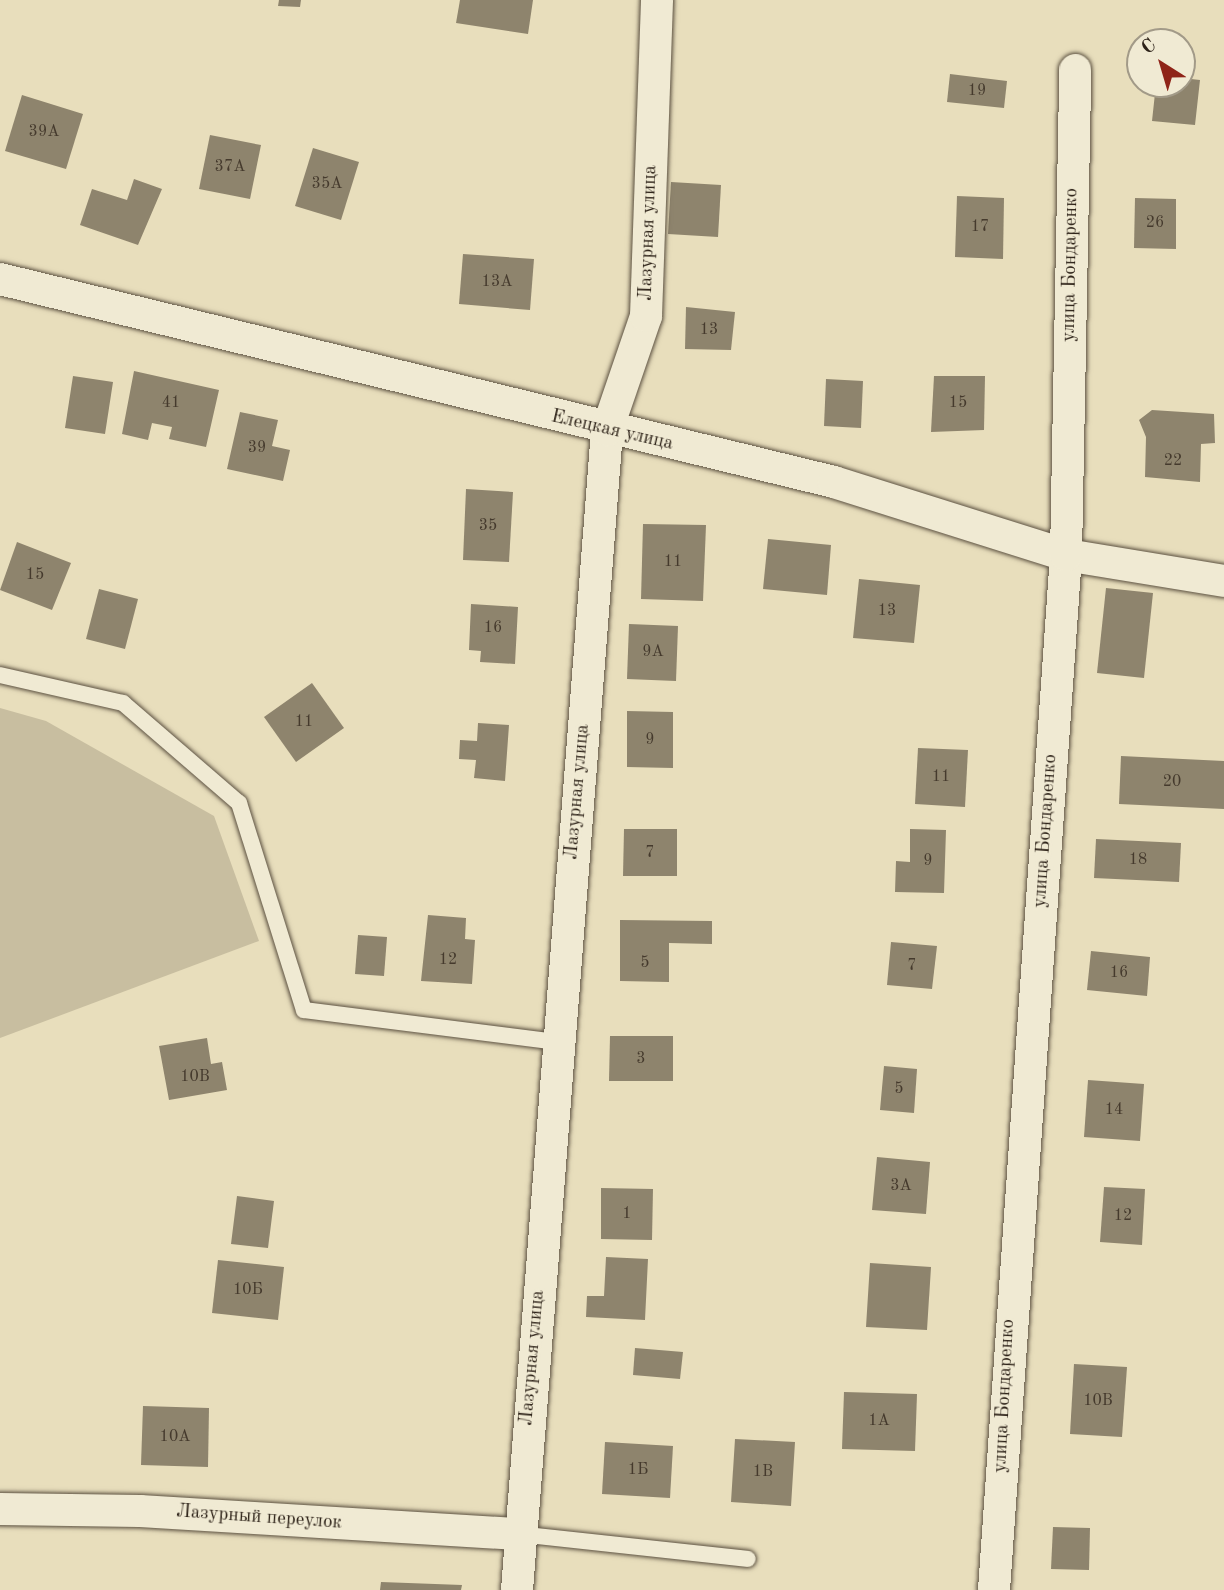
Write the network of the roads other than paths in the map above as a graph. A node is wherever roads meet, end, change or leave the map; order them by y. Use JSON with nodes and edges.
{"nodes":[{"id":1,"x":656,"y":0,"type":"edge"},
{"id":2,"x":1075,"y":70,"type":"dead end"},
{"id":3,"x":0,"y":279,"type":"edge"},
{"id":4,"x":607,"y":430,"type":"junction"},
{"id":5,"x":1066,"y":555,"type":"junction"},
{"id":6,"x":1224,"y":581,"type":"edge"},
{"id":7,"x":0,"y":675,"type":"edge"},
{"id":8,"x":558,"y":1042,"type":"junction"},
{"id":9,"x":0,"y":1508,"type":"edge"},
{"id":10,"x":518,"y":1534,"type":"junction"},
{"id":11,"x":748,"y":1559,"type":"dead end"},
{"id":12,"x":517,"y":1590,"type":"edge"},
{"id":13,"x":994,"y":1590,"type":"edge"}],
"edges":[{"from":1,"to":4,"type":"street","name":"Лазурная улица"},
{"from":2,"to":5,"type":"street","name":"улица Бондаренко"},
{"from":3,"to":4,"type":"street","name":"Елецкая улица"},
{"from":4,"to":5,"type":"street","name":"Елецкая улица"},
{"from":4,"to":8,"type":"street","name":"Лазурная улица"},
{"from":5,"to":6,"type":"street","name":"Елецкая улица"},
{"from":5,"to":13,"type":"street","name":"улица Бондаренко"},
{"from":7,"to":8,"type":"lane"},
{"from":8,"to":10,"type":"street","name":"Лазурная улица"},
{"from":9,"to":10,"type":"street","name":"Лазурный переулок"},
{"from":10,"to":11,"type":"lane"},
{"from":10,"to":12,"type":"street","name":"Лазурная улица"}]}
